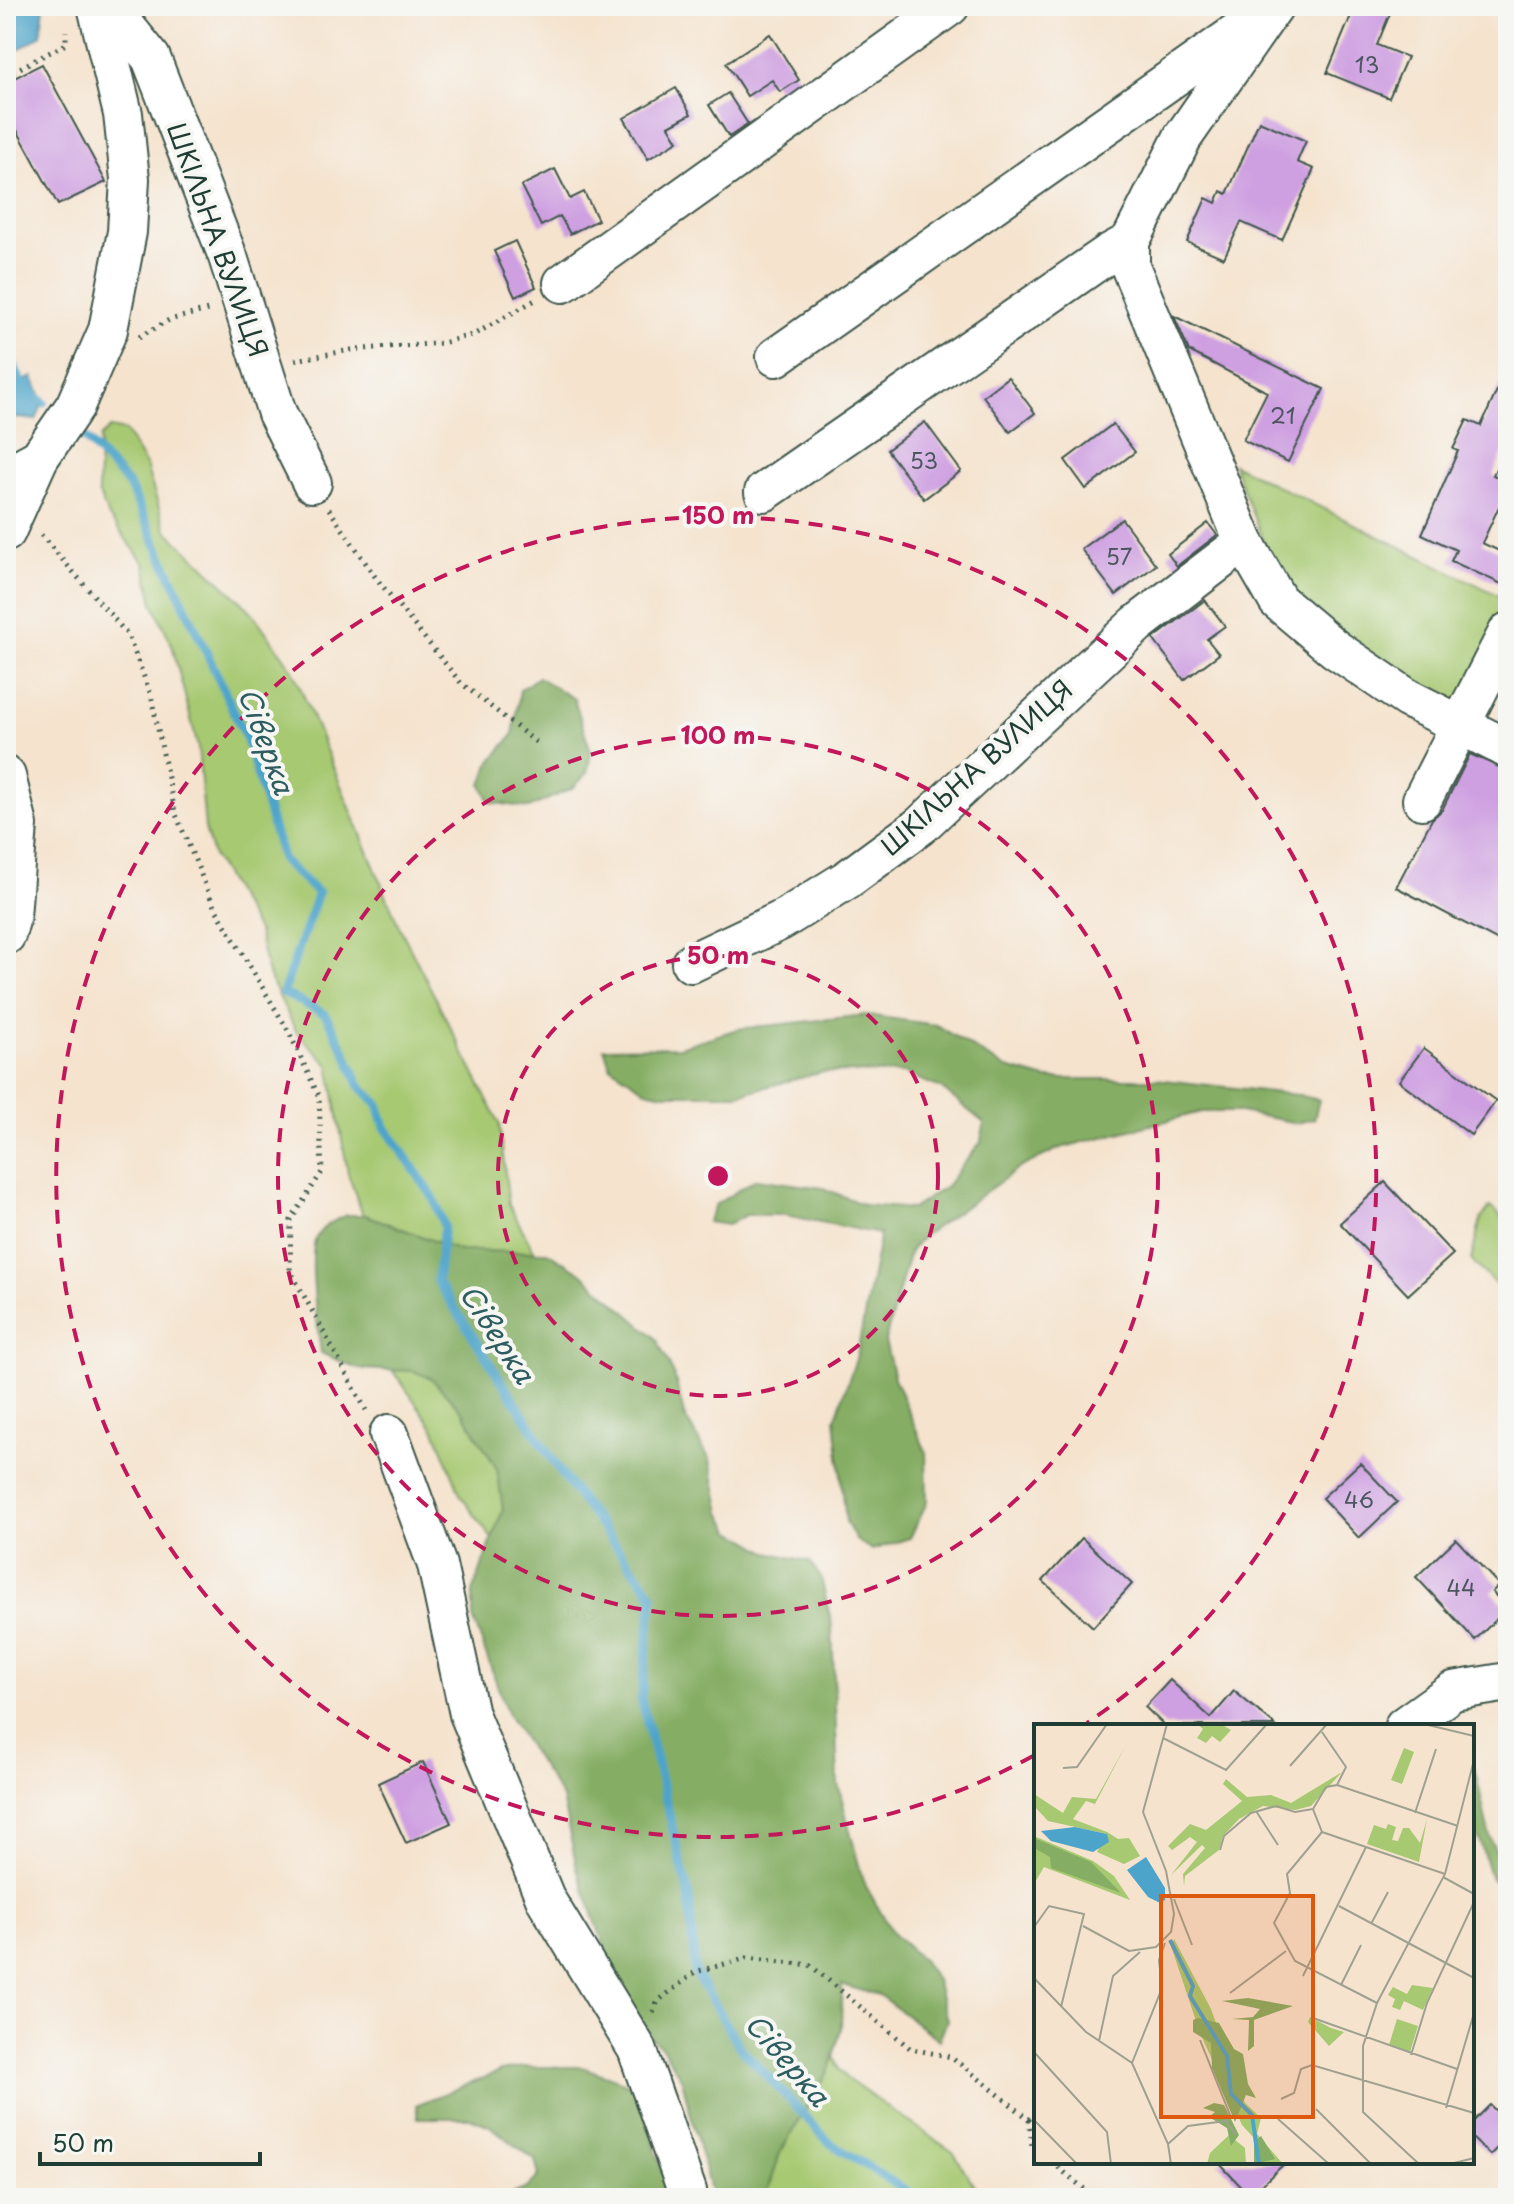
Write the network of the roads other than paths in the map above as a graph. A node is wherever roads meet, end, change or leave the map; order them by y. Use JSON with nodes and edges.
{"nodes":[{"id":1,"x":109,"y":6,"type":"edge"},
{"id":2,"x":950,"y":6,"type":"edge"},
{"id":3,"x":1274,"y":6,"type":"edge"},
{"id":4,"x":82,"y":12,"type":"edge"},
{"id":5,"x":1130,"y":242,"type":"junction"},
{"id":6,"x":563,"y":283,"type":"road end"},
{"id":7,"x":776,"y":357,"type":"dead end"},
{"id":8,"x":312,"y":483,"type":"road end"},
{"id":9,"x":764,"y":492,"type":"dead end"},
{"id":10,"x":10,"y":506,"type":"edge"},
{"id":11,"x":1244,"y":542,"type":"junction"},
{"id":12,"x":1508,"y":632,"type":"edge"},
{"id":13,"x":1460,"y":726,"type":"junction"},
{"id":14,"x":1508,"y":749,"type":"edge"},
{"id":15,"x":6,"y":776,"type":"edge"},
{"id":16,"x":1422,"y":800,"type":"dead end"},
{"id":17,"x":6,"y":935,"type":"edge"},
{"id":18,"x":691,"y":963,"type":"dead end"},
{"id":19,"x":389,"y":1434,"type":"road end"},
{"id":20,"x":1508,"y":1682,"type":"edge"},
{"id":21,"x":1407,"y":1724,"type":"edge"},
{"id":22,"x":682,"y":2198,"type":"edge"}],
"edges":[{"from":1,"to":8,"type":"street","name":"ШКІЛЬНА ВУЛИЦЯ"},
{"from":2,"to":6,"type":"street"},
{"from":3,"to":5,"type":"street"},
{"from":3,"to":7,"type":"street"},
{"from":4,"to":10,"type":"street","name":"ШКІЛЬНА ВУЛИЦЯ"},
{"from":5,"to":9,"type":"street"},
{"from":5,"to":11,"type":"street"},
{"from":11,"to":13,"type":"street"},
{"from":11,"to":18,"type":"street","name":"ШКІЛЬНА ВУЛИЦЯ"},
{"from":12,"to":13,"type":"street"},
{"from":13,"to":14,"type":"street"},
{"from":13,"to":16,"type":"street"},
{"from":15,"to":17,"type":"street"},
{"from":19,"to":22,"type":"street"},
{"from":20,"to":21,"type":"street"}]}
